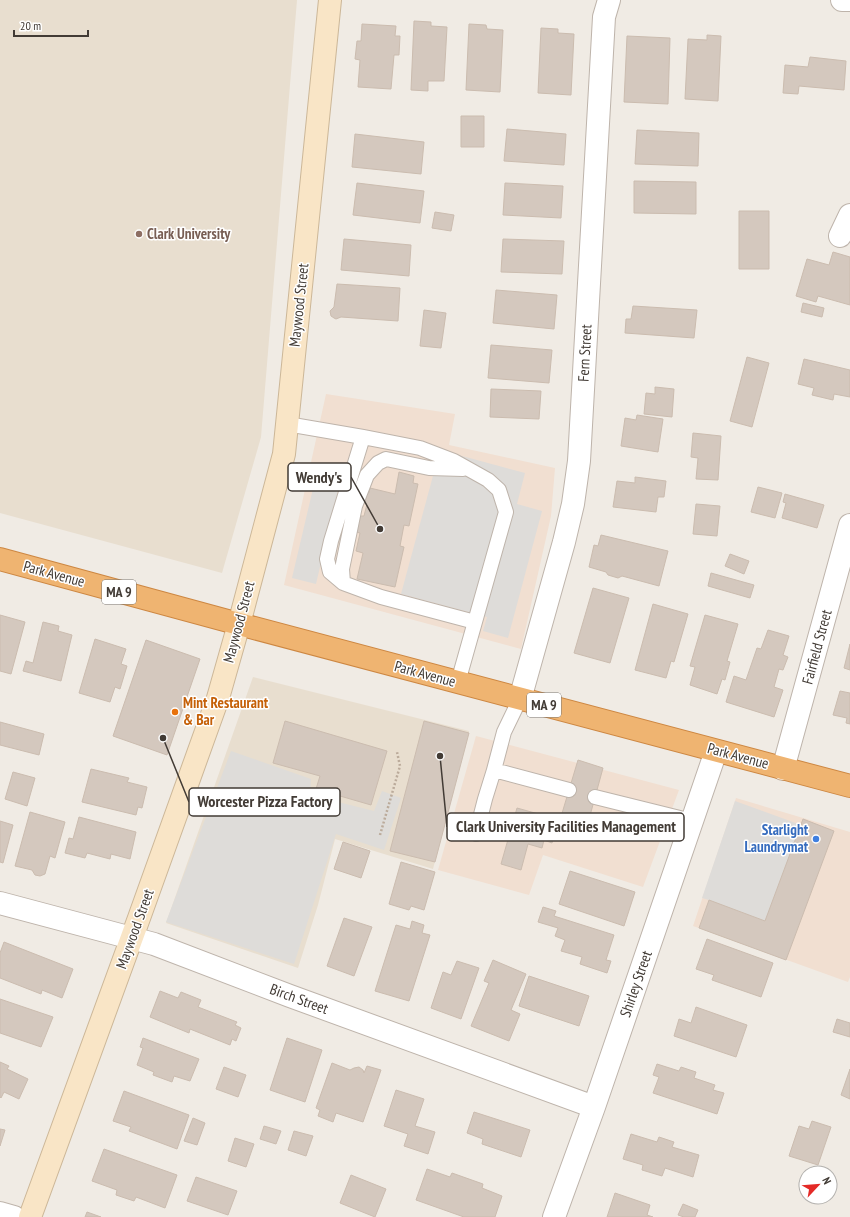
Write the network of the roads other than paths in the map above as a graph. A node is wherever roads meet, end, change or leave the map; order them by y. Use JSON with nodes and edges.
{"nodes":[{"id":1,"x":330,"y":0,"type":"edge"},
{"id":2,"x":609,"y":0,"type":"edge"},
{"id":3,"x":842,"y":0,"type":"edge"},
{"id":4,"x":850,"y":0,"type":"edge"},
{"id":5,"x":850,"y":215,"type":"edge"},
{"id":6,"x":840,"y":236,"type":"dead end"},
{"id":7,"x":287,"y":424,"type":"junction"},
{"id":8,"x":363,"y":436,"type":"junction"},
{"id":9,"x":470,"y":470,"type":"junction"},
{"id":10,"x":850,"y":525,"type":"edge"},
{"id":11,"x":0,"y":559,"type":"edge"},
{"id":12,"x":342,"y":583,"type":"junction"},
{"id":13,"x":475,"y":622,"type":"junction"},
{"id":14,"x":239,"y":624,"type":"junction"},
{"id":15,"x":458,"y":682,"type":"junction"},
{"id":16,"x":520,"y":699,"type":"junction"},
{"id":17,"x":716,"y":751,"type":"junction"},
{"id":18,"x":784,"y":769,"type":"junction"},
{"id":19,"x":494,"y":770,"type":"junction"},
{"id":20,"x":850,"y":786,"type":"edge"},
{"id":21,"x":569,"y":790,"type":"dead end"},
{"id":22,"x":595,"y":797,"type":"dead end"},
{"id":23,"x":692,"y":821,"type":"junction"},
{"id":24,"x":476,"y":834,"type":"dead end"},
{"id":25,"x":0,"y":903,"type":"edge"},
{"id":26,"x":131,"y":938,"type":"junction"},
{"id":27,"x":594,"y":1107,"type":"junction"},
{"id":28,"x":0,"y":1213,"type":"edge"},
{"id":29,"x":14,"y":1217,"type":"edge"},
{"id":30,"x":30,"y":1217,"type":"edge"},
{"id":31,"x":554,"y":1217,"type":"edge"}],
"edges":[{"from":1,"to":7,"type":"street","name":"Maywood Street"},
{"from":2,"to":16,"type":"street","name":"Fern Street"},
{"from":3,"to":4,"type":"street"},
{"from":5,"to":6,"type":"street"},
{"from":7,"to":8,"type":"lane"},
{"from":7,"to":14,"type":"street","name":"Maywood Street"},
{"from":8,"to":9,"type":"lane"},
{"from":8,"to":12,"type":"lane"},
{"from":9,"to":12,"type":"lane"},
{"from":9,"to":13,"type":"lane"},
{"from":10,"to":18,"type":"street","name":"Fairfield Street"},
{"from":11,"to":14,"type":"highway","name":"Park Avenue","number":"MA 9"},
{"from":12,"to":13,"type":"lane"},
{"from":13,"to":15,"type":"lane"},
{"from":14,"to":15,"type":"highway","name":"Park Avenue","number":"MA 9"},
{"from":14,"to":26,"type":"street","name":"Maywood Street"},
{"from":15,"to":16,"type":"highway","name":"Park Avenue","number":"MA 9"},
{"from":16,"to":17,"type":"highway","name":"Park Avenue","number":"MA 9"},
{"from":16,"to":19,"type":"lane"},
{"from":17,"to":18,"type":"highway","name":"Park Avenue","number":"MA 9"},
{"from":17,"to":23,"type":"street","name":"Shirley Street"},
{"from":18,"to":20,"type":"highway","name":"Park Avenue","number":"MA 9"},
{"from":19,"to":21,"type":"lane"},
{"from":19,"to":24,"type":"lane"},
{"from":22,"to":23,"type":"lane"},
{"from":23,"to":27,"type":"street","name":"Shirley Street"},
{"from":25,"to":26,"type":"street","name":"Birch Street"},
{"from":26,"to":27,"type":"street","name":"Birch Street"},
{"from":26,"to":30,"type":"street","name":"Maywood Street"},
{"from":27,"to":31,"type":"street","name":"Shirley Street"},
{"from":28,"to":29,"type":"street"}]}
